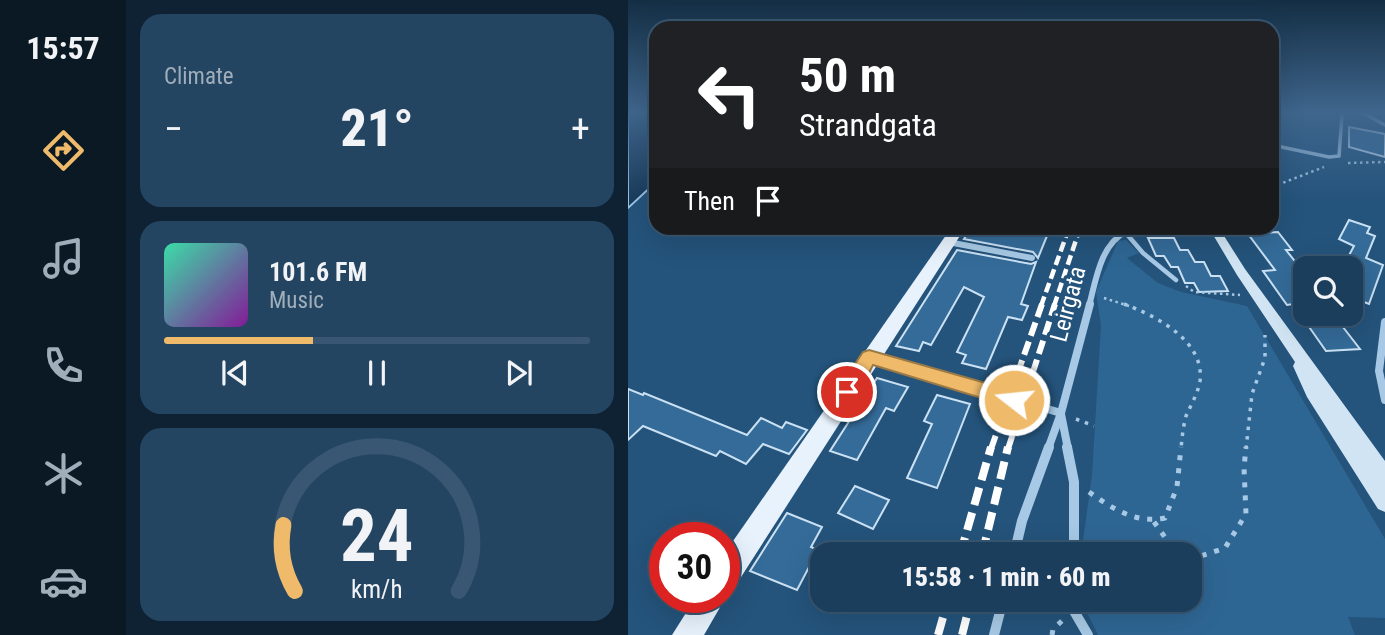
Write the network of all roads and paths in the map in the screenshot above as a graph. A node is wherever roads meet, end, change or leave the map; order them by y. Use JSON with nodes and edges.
{"nodes":[{"id":1,"x":1340,"y":142,"type":"edge"},
{"id":2,"x":1279,"y":146,"type":"edge"},
{"id":3,"x":953,"y":235,"type":"edge"},
{"id":4,"x":1119,"y":235,"type":"edge"},
{"id":5,"x":1129,"y":235,"type":"edge"},
{"id":6,"x":1218,"y":235,"type":"edge"},
{"id":7,"x":1032,"y":258,"type":"dead end"},
{"id":8,"x":1176,"y":280,"type":"joint"},
{"id":9,"x":1092,"y":295,"type":"junction"},
{"id":10,"x":1245,"y":295,"type":"dead end"},
{"id":11,"x":1385,"y":322,"type":"edge"},
{"id":12,"x":1265,"y":330,"type":"dead end"},
{"id":13,"x":1290,"y":342,"type":"junction"},
{"id":14,"x":869,"y":357,"type":"junction"},
{"id":15,"x":1385,"y":400,"type":"edge"},
{"id":16,"x":1061,"y":413,"type":"junction"},
{"id":17,"x":1385,"y":477,"type":"edge"},
{"id":18,"x":1074,"y":482,"type":"junction"},
{"id":19,"x":1385,"y":502,"type":"edge"},
{"id":20,"x":1154,"y":522,"type":"junction"},
{"id":21,"x":1017,"y":542,"type":"edge"},
{"id":22,"x":1074,"y":542,"type":"edge"},
{"id":23,"x":1168,"y":542,"type":"edge"},
{"id":24,"x":740,"y":554,"type":"edge"},
{"id":25,"x":1202,"y":556,"type":"edge"},
{"id":26,"x":999,"y":612,"type":"edge"},
{"id":27,"x":1075,"y":612,"type":"edge"},
{"id":28,"x":701,"y":613,"type":"edge"},
{"id":29,"x":687,"y":635,"type":"edge"},
{"id":30,"x":994,"y":635,"type":"edge"},
{"id":31,"x":1088,"y":635,"type":"edge"}],
"edges":[{"from":1,"to":2,"type":"lane"},
{"from":3,"to":7,"type":"street"},
{"from":3,"to":14,"type":"main road"},
{"from":4,"to":9,"type":"street","name":"Leirgata"},
{"from":5,"to":8,"type":"lane"},
{"from":6,"to":13,"type":"street"},
{"from":8,"to":10,"type":"path"},
{"from":9,"to":16,"type":"street","name":"Leirgata"},
{"from":9,"to":20,"type":"path"},
{"from":11,"to":15,"type":"street"},
{"from":12,"to":25,"type":"path"},
{"from":13,"to":17,"type":"street"},
{"from":13,"to":19,"type":"street"},
{"from":14,"to":16,"type":"street"},
{"from":14,"to":24,"type":"main road"},
{"from":16,"to":18,"type":"street"},
{"from":16,"to":21,"type":"street","name":"Leirgata"},
{"from":18,"to":20,"type":"path"},
{"from":18,"to":22,"type":"street"},
{"from":20,"to":23,"type":"path"},
{"from":26,"to":30,"type":"street"},
{"from":27,"to":31,"type":"street"},
{"from":28,"to":29,"type":"main road"}]}
